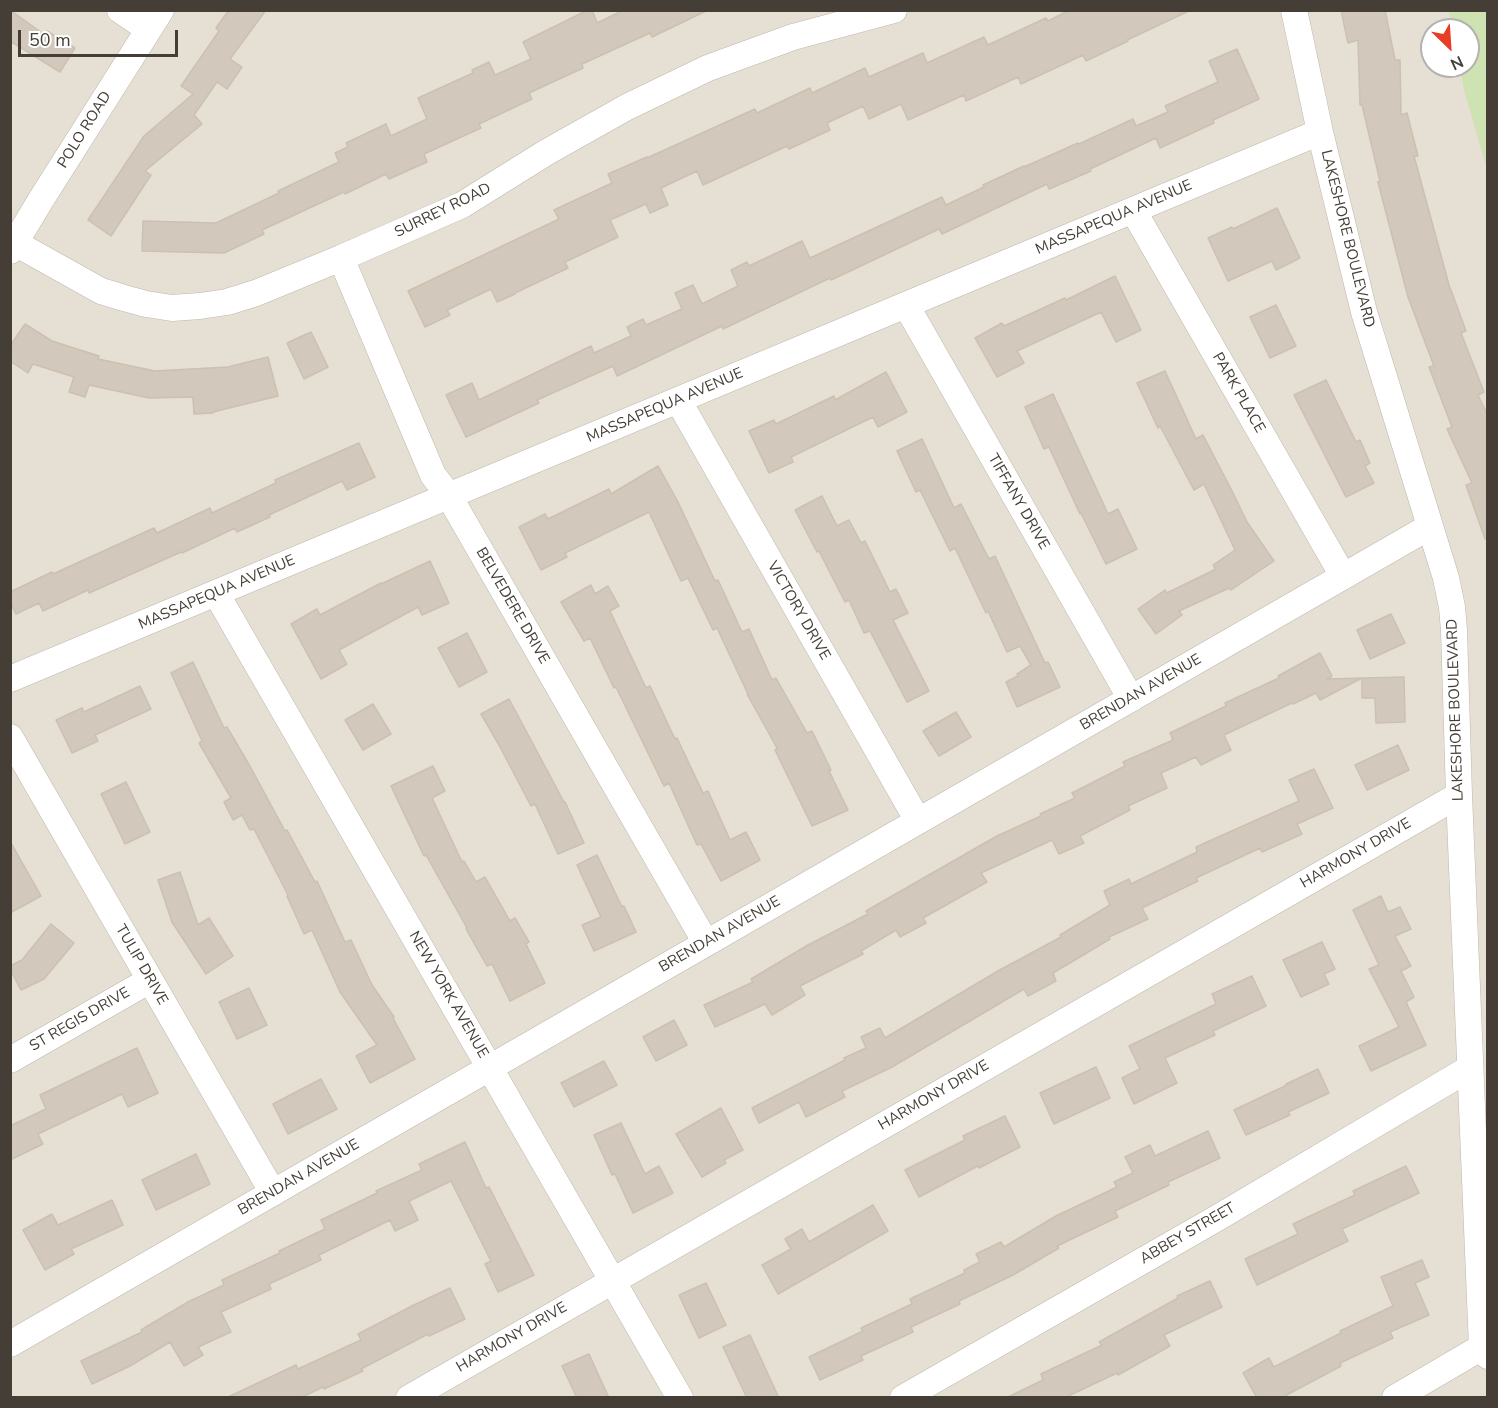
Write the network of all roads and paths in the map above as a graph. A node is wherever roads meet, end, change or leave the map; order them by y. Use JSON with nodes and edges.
{"nodes":[{"id":1,"x":120,"y":10,"type":"edge"},
{"id":2,"x":894,"y":10,"type":"edge"},
{"id":3,"x":1293,"y":10,"type":"edge"},
{"id":4,"x":154,"y":20,"type":"edge"},
{"id":5,"x":1320,"y":132,"type":"junction"},
{"id":6,"x":1133,"y":210,"type":"junction"},
{"id":7,"x":13,"y":247,"type":"edge"},
{"id":8,"x":341,"y":258,"type":"junction"},
{"id":9,"x":906,"y":305,"type":"junction"},
{"id":10,"x":678,"y":400,"type":"junction"},
{"id":11,"x":449,"y":496,"type":"junction"},
{"id":12,"x":1429,"y":527,"type":"junction"},
{"id":13,"x":1343,"y":576,"type":"junction"},
{"id":14,"x":216,"y":593,"type":"junction"},
{"id":15,"x":10,"y":679,"type":"edge"},
{"id":16,"x":1131,"y":699,"type":"junction"},
{"id":17,"x":10,"y":737,"type":"edge"},
{"id":18,"x":1459,"y":795,"type":"junction"},
{"id":19,"x":918,"y":821,"type":"junction"},
{"id":20,"x":706,"y":944,"type":"junction"},
{"id":21,"x":150,"y":980,"type":"junction"},
{"id":22,"x":10,"y":1060,"type":"edge"},
{"id":23,"x":490,"y":1068,"type":"junction"},
{"id":24,"x":1470,"y":1068,"type":"junction"},
{"id":25,"x":273,"y":1193,"type":"junction"},
{"id":26,"x":612,"y":1280,"type":"junction"},
{"id":27,"x":10,"y":1344,"type":"edge"},
{"id":28,"x":1485,"y":1352,"type":"edge"},
{"id":29,"x":409,"y":1398,"type":"edge"},
{"id":30,"x":680,"y":1398,"type":"edge"},
{"id":31,"x":903,"y":1398,"type":"edge"},
{"id":32,"x":1395,"y":1398,"type":"edge"}],
"edges":[{"from":1,"to":4,"type":"street"},
{"from":2,"to":8,"type":"street","name":"SURREY ROAD"},
{"from":3,"to":5,"type":"street","name":"LAKESHORE BOULEVARD"},
{"from":4,"to":7,"type":"street","name":"POLO ROAD"},
{"from":5,"to":6,"type":"street","name":"MASSAPEQUA AVENUE"},
{"from":5,"to":12,"type":"street","name":"LAKESHORE BOULEVARD"},
{"from":6,"to":9,"type":"street","name":"MASSAPEQUA AVENUE"},
{"from":6,"to":13,"type":"street","name":"PARK PLACE"},
{"from":7,"to":8,"type":"street","name":"SURREY ROAD"},
{"from":8,"to":11,"type":"street","name":"BELVEDERE DRIVE"},
{"from":9,"to":10,"type":"street","name":"MASSAPEQUA AVENUE"},
{"from":9,"to":16,"type":"street","name":"TIFFANY DRIVE"},
{"from":10,"to":11,"type":"street","name":"MASSAPEQUA AVENUE"},
{"from":10,"to":19,"type":"street","name":"VICTORY DRIVE"},
{"from":11,"to":14,"type":"street","name":"MASSAPEQUA AVENUE"},
{"from":11,"to":20,"type":"street","name":"BELVEDERE DRIVE"},
{"from":12,"to":13,"type":"street","name":"BRENDAN AVENUE"},
{"from":12,"to":18,"type":"street","name":"LAKESHORE BOULEVARD"},
{"from":13,"to":16,"type":"street","name":"BRENDAN AVENUE"},
{"from":14,"to":15,"type":"street","name":"MASSAPEQUA AVENUE"},
{"from":14,"to":23,"type":"street","name":"NEW YORK AVENUE"},
{"from":16,"to":19,"type":"street","name":"BRENDAN AVENUE"},
{"from":17,"to":21,"type":"street","name":"TULIP DRIVE"},
{"from":18,"to":24,"type":"street","name":"LAKESHORE BOULEVARD"},
{"from":18,"to":26,"type":"street","name":"HARMONY DRIVE"},
{"from":19,"to":20,"type":"street","name":"BRENDAN AVENUE"},
{"from":20,"to":23,"type":"street","name":"BRENDAN AVENUE"},
{"from":21,"to":22,"type":"street","name":"ST REGIS DRIVE"},
{"from":21,"to":25,"type":"street","name":"TULIP DRIVE"},
{"from":23,"to":25,"type":"street","name":"BRENDAN AVENUE"},
{"from":23,"to":26,"type":"street","name":"NEW YORK AVENUE"},
{"from":24,"to":28,"type":"street","name":"LAKESHORE BOULEVARD"},
{"from":24,"to":31,"type":"street","name":"ABBEY STREET"},
{"from":25,"to":27,"type":"street","name":"BRENDAN AVENUE"},
{"from":26,"to":29,"type":"street","name":"HARMONY DRIVE"},
{"from":26,"to":30,"type":"street","name":"NEW YORK AVENUE"},
{"from":28,"to":32,"type":"street"}]}
